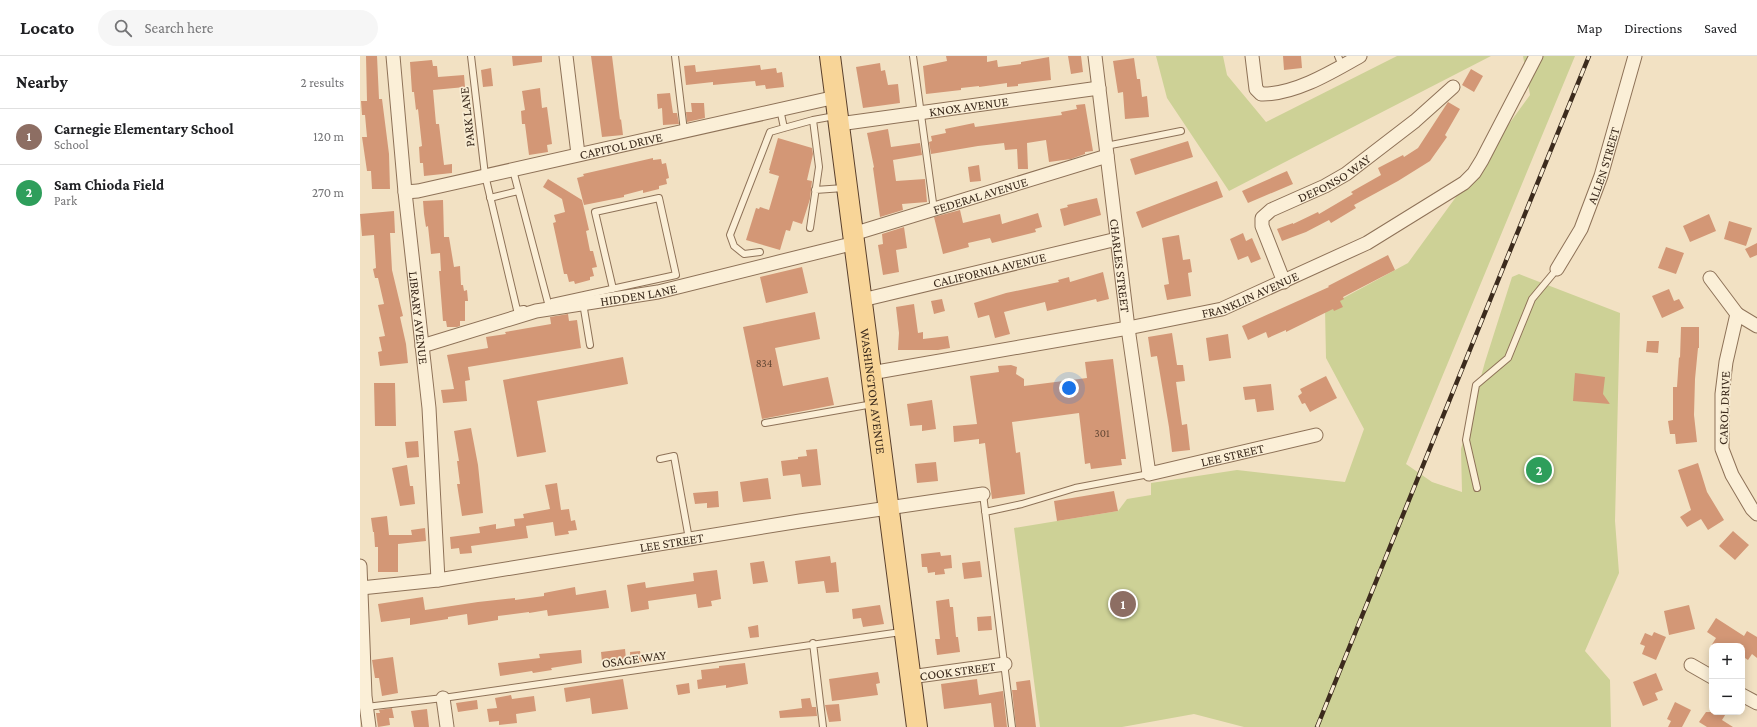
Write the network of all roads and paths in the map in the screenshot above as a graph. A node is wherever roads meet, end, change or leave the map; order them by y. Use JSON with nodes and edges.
{"nodes":[{"id":1,"x":393,"y":56,"type":"edge"},
{"id":2,"x":471,"y":56,"type":"edge"},
{"id":3,"x":566,"y":56,"type":"edge"},
{"id":4,"x":674,"y":56,"type":"edge"},
{"id":5,"x":830,"y":56,"type":"edge"},
{"id":6,"x":913,"y":56,"type":"edge"},
{"id":7,"x":1095,"y":56,"type":"edge"},
{"id":8,"x":1252,"y":56,"type":"edge"},
{"id":9,"x":1360,"y":56,"type":"edge"},
{"id":10,"x":1536,"y":56,"type":"edge"},
{"id":11,"x":1635,"y":56,"type":"edge"},
{"id":12,"x":1340,"y":61,"type":"edge"},
{"id":13,"x":1099,"y":88,"type":"junction"},
{"id":14,"x":1452,"y":88,"type":"dead end"},
{"id":15,"x":780,"y":109,"type":"junction"},
{"id":16,"x":837,"y":112,"type":"junction"},
{"id":17,"x":920,"y":112,"type":"junction"},
{"id":18,"x":814,"y":120,"type":"junction"},
{"id":19,"x":784,"y":128,"type":"junction"},
{"id":20,"x":684,"y":131,"type":"junction"},
{"id":21,"x":1181,"y":131,"type":"dead end"},
{"id":22,"x":1107,"y":151,"type":"junction"},
{"id":23,"x":578,"y":154,"type":"junction"},
{"id":24,"x":513,"y":169,"type":"junction"},
{"id":25,"x":485,"y":175,"type":"junction"},
{"id":26,"x":847,"y":188,"type":"junction"},
{"id":27,"x":815,"y":190,"type":"junction"},
{"id":28,"x":406,"y":192,"type":"junction"},
{"id":29,"x":518,"y":192,"type":"junction"},
{"id":30,"x":490,"y":198,"type":"junction"},
{"id":31,"x":934,"y":210,"type":"junction"},
{"id":32,"x":810,"y":228,"type":"dead end"},
{"id":33,"x":854,"y":239,"type":"junction"},
{"id":34,"x":1117,"y":239,"type":"junction"},
{"id":35,"x":760,"y":252,"type":"dead end"},
{"id":36,"x":1557,"y":269,"type":"joint"},
{"id":37,"x":1710,"y":278,"type":"dead end"},
{"id":38,"x":1284,"y":282,"type":"junction"},
{"id":39,"x":613,"y":289,"type":"junction"},
{"id":40,"x":862,"y":300,"type":"junction"},
{"id":41,"x":582,"y":303,"type":"junction"},
{"id":42,"x":548,"y":304,"type":"junction"},
{"id":43,"x":1737,"y":314,"type":"junction"},
{"id":44,"x":1757,"y":326,"type":"edge"},
{"id":45,"x":1128,"y":328,"type":"junction"},
{"id":46,"x":590,"y":345,"type":"dead end"},
{"id":47,"x":422,"y":346,"type":"junction"},
{"id":48,"x":871,"y":373,"type":"junction"},
{"id":49,"x":875,"y":404,"type":"junction"},
{"id":50,"x":765,"y":424,"type":"dead end"},
{"id":51,"x":1316,"y":435,"type":"dead end"},
{"id":52,"x":660,"y":459,"type":"dead end"},
{"id":53,"x":1149,"y":474,"type":"junction"},
{"id":54,"x":1477,"y":488,"type":"dead end"},
{"id":55,"x":983,"y":494,"type":"joint"},
{"id":56,"x":888,"y":508,"type":"junction"},
{"id":57,"x":985,"y":512,"type":"junction"},
{"id":58,"x":1757,"y":514,"type":"edge"},
{"id":59,"x":689,"y":539,"type":"junction"},
{"id":60,"x":360,"y":566,"type":"edge"},
{"id":61,"x":438,"y":580,"type":"junction"},
{"id":62,"x":361,"y":588,"type":"edge"},
{"id":63,"x":905,"y":632,"type":"junction"},
{"id":64,"x":813,"y":644,"type":"junction"},
{"id":65,"x":1005,"y":664,"type":"junction"},
{"id":66,"x":1691,"y":666,"type":"dead end"},
{"id":67,"x":1709,"y":676,"type":"edge"},
{"id":68,"x":910,"y":677,"type":"junction"},
{"id":69,"x":1745,"y":697,"type":"edge"},
{"id":70,"x":444,"y":698,"type":"junction"},
{"id":71,"x":1757,"y":704,"type":"edge"},
{"id":72,"x":366,"y":707,"type":"junction"},
{"id":73,"x":368,"y":727,"type":"edge"},
{"id":74,"x":447,"y":727,"type":"edge"},
{"id":75,"x":823,"y":727,"type":"edge"},
{"id":76,"x":916,"y":727,"type":"edge"},
{"id":77,"x":1012,"y":727,"type":"edge"}],
"edges":[{"from":1,"to":28,"type":"street","name":"LIBRARY AVENUE"},
{"from":2,"to":25,"type":"lane","name":"PARK LANE"},
{"from":3,"to":23,"type":"street"},
{"from":4,"to":20,"type":"lane"},
{"from":5,"to":16,"type":"main road","name":"WASHINGTON AVENUE"},
{"from":6,"to":17,"type":"lane"},
{"from":7,"to":13,"type":"street","name":"CHARLES STREET"},
{"from":8,"to":12,"type":"street"},
{"from":9,"to":12,"type":"street"},
{"from":10,"to":38,"type":"street","name":"FRANKLIN AVENUE"},
{"from":11,"to":36,"type":"street","name":"ALLEN STREET"},
{"from":13,"to":17,"type":"street","name":"KNOX AVENUE"},
{"from":13,"to":22,"type":"street","name":"CHARLES STREET"},
{"from":14,"to":38,"type":"street","name":"DEFONSO WAY"},
{"from":15,"to":16,"type":"street","name":"CAPITOL DRIVE"},
{"from":15,"to":19,"type":"lane"},
{"from":15,"to":20,"type":"street","name":"CAPITOL DRIVE"},
{"from":16,"to":17,"type":"street","name":"KNOX AVENUE"},
{"from":16,"to":18,"type":"lane"},
{"from":16,"to":26,"type":"main road","name":"WASHINGTON AVENUE"},
{"from":17,"to":31,"type":"lane"},
{"from":18,"to":19,"type":"lane"},
{"from":18,"to":27,"type":"lane"},
{"from":19,"to":35,"type":"lane"},
{"from":20,"to":23,"type":"street","name":"CAPITOL DRIVE"},
{"from":21,"to":22,"type":"lane"},
{"from":22,"to":31,"type":"street","name":"FEDERAL AVENUE"},
{"from":22,"to":34,"type":"street","name":"CHARLES STREET"},
{"from":23,"to":24,"type":"street","name":"CAPITOL DRIVE"},
{"from":24,"to":25,"type":"street","name":"CAPITOL DRIVE"},
{"from":24,"to":29,"type":"lane"},
{"from":25,"to":28,"type":"street","name":"CAPITOL DRIVE"},
{"from":25,"to":30,"type":"lane","name":"PARK LANE"},
{"from":26,"to":27,"type":"lane"},
{"from":26,"to":33,"type":"main road","name":"WASHINGTON AVENUE"},
{"from":27,"to":32,"type":"lane"},
{"from":28,"to":47,"type":"street","name":"LIBRARY AVENUE"},
{"from":29,"to":30,"type":"lane"},
{"from":29,"to":42,"type":"lane"},
{"from":30,"to":42,"type":"lane","name":"PARK LANE"},
{"from":31,"to":33,"type":"street","name":"FEDERAL AVENUE"},
{"from":33,"to":40,"type":"main road","name":"WASHINGTON AVENUE"},
{"from":33,"to":41,"type":"street","name":"HIDDEN LANE"},
{"from":34,"to":40,"type":"street","name":"CALIFORNIA AVENUE"},
{"from":34,"to":45,"type":"street","name":"CHARLES STREET"},
{"from":36,"to":54,"type":"lane"},
{"from":37,"to":43,"type":"street"},
{"from":38,"to":45,"type":"street","name":"FRANKLIN AVENUE"},
{"from":39,"to":39,"type":"lane"},
{"from":39,"to":42,"type":"lane"},
{"from":40,"to":48,"type":"main road","name":"WASHINGTON AVENUE"},
{"from":41,"to":46,"type":"lane"},
{"from":41,"to":47,"type":"street","name":"HIDDEN LANE"},
{"from":43,"to":44,"type":"street"},
{"from":43,"to":58,"type":"street","name":"CAROL DRIVE"},
{"from":45,"to":48,"type":"street","name":"FRANKLIN AVENUE"},
{"from":45,"to":53,"type":"street","name":"CHARLES STREET"},
{"from":47,"to":61,"type":"street","name":"LIBRARY AVENUE"},
{"from":48,"to":49,"type":"main road","name":"WASHINGTON AVENUE"},
{"from":49,"to":50,"type":"lane"},
{"from":49,"to":56,"type":"main road","name":"WASHINGTON AVENUE"},
{"from":51,"to":53,"type":"street","name":"LEE STREET"},
{"from":52,"to":59,"type":"lane"},
{"from":53,"to":57,"type":"lane"},
{"from":55,"to":56,"type":"street","name":"LEE STREET"},
{"from":55,"to":57,"type":"lane"},
{"from":56,"to":59,"type":"street","name":"LEE STREET"},
{"from":56,"to":63,"type":"main road","name":"WASHINGTON AVENUE"},
{"from":57,"to":65,"type":"lane"},
{"from":59,"to":61,"type":"street","name":"LEE STREET"},
{"from":60,"to":62,"type":"street"},
{"from":61,"to":62,"type":"street","name":"LEE STREET"},
{"from":62,"to":72,"type":"street"},
{"from":63,"to":64,"type":"lane","name":"OSAGE WAY"},
{"from":63,"to":68,"type":"main road","name":"WASHINGTON AVENUE"},
{"from":64,"to":70,"type":"lane","name":"OSAGE WAY"},
{"from":64,"to":75,"type":"lane"},
{"from":65,"to":68,"type":"street","name":"COOK STREET"},
{"from":65,"to":77,"type":"lane"},
{"from":66,"to":67,"type":"street"},
{"from":68,"to":76,"type":"main road","name":"WASHINGTON AVENUE"},
{"from":69,"to":71,"type":"street"},
{"from":70,"to":72,"type":"lane","name":"OSAGE WAY"},
{"from":70,"to":74,"type":"street"},
{"from":72,"to":73,"type":"street"}]}
